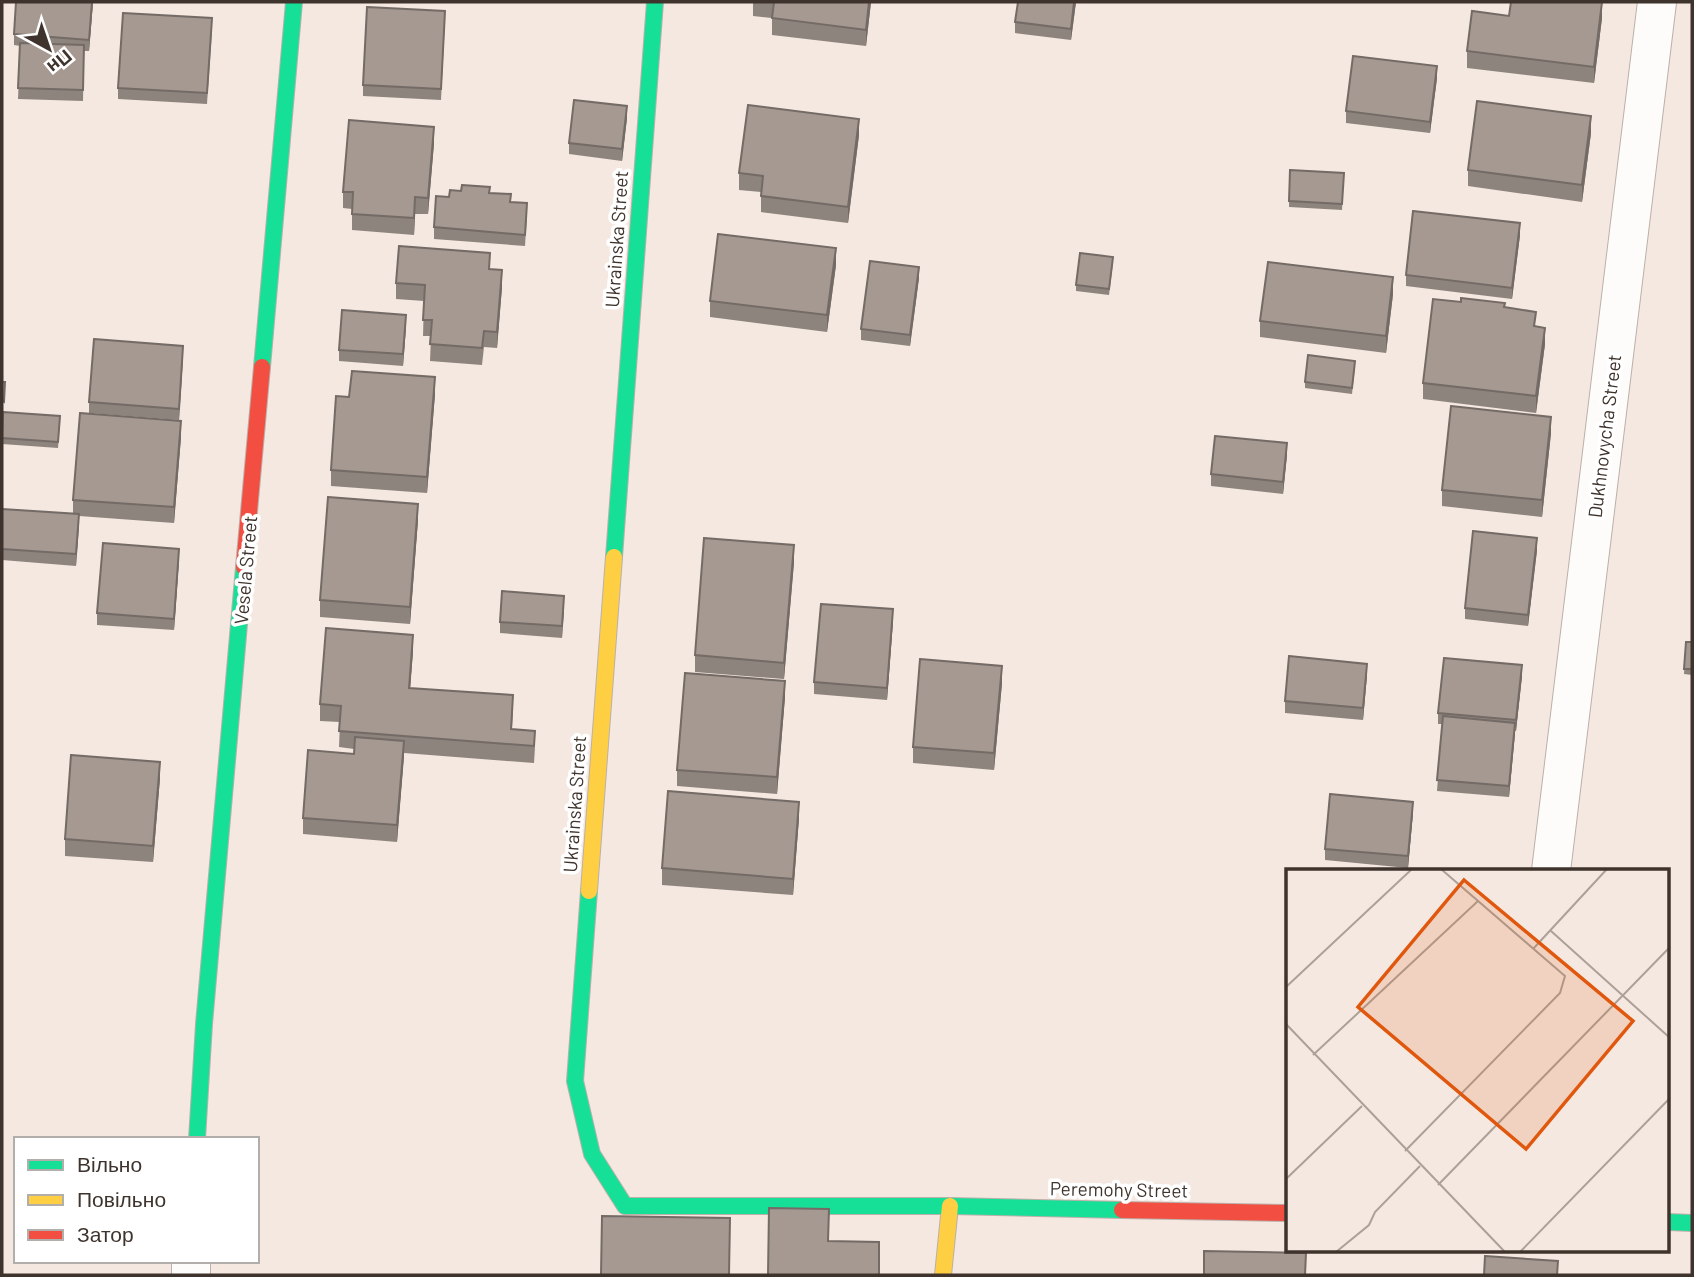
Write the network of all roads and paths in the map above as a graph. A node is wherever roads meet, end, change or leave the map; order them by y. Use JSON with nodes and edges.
{"nodes":[{"id":1,"x":294,"y":2,"type":"edge"},
{"id":2,"x":655,"y":2,"type":"edge"},
{"id":3,"x":1657,"y":2,"type":"edge"},
{"id":4,"x":1552,"y":869,"type":"edge"},
{"id":5,"x":197,"y":1137,"type":"edge"},
{"id":6,"x":950,"y":1206,"type":"junction"},
{"id":7,"x":1286,"y":1213,"type":"edge"},
{"id":8,"x":1670,"y":1222,"type":"edge"},
{"id":9,"x":1692,"y":1223,"type":"edge"},
{"id":10,"x":943,"y":1275,"type":"edge"}],
"edges":[{"from":1,"to":5,"type":"street","name":"Vesela Street"},
{"from":2,"to":6,"type":"street","name":"Ukrainska Street"},
{"from":3,"to":4,"type":"street","name":"Dukhnovycha Street"},
{"from":6,"to":7,"type":"street","name":"Peremohy Street"},
{"from":6,"to":10,"type":"street"},
{"from":8,"to":9,"type":"street"}]}
